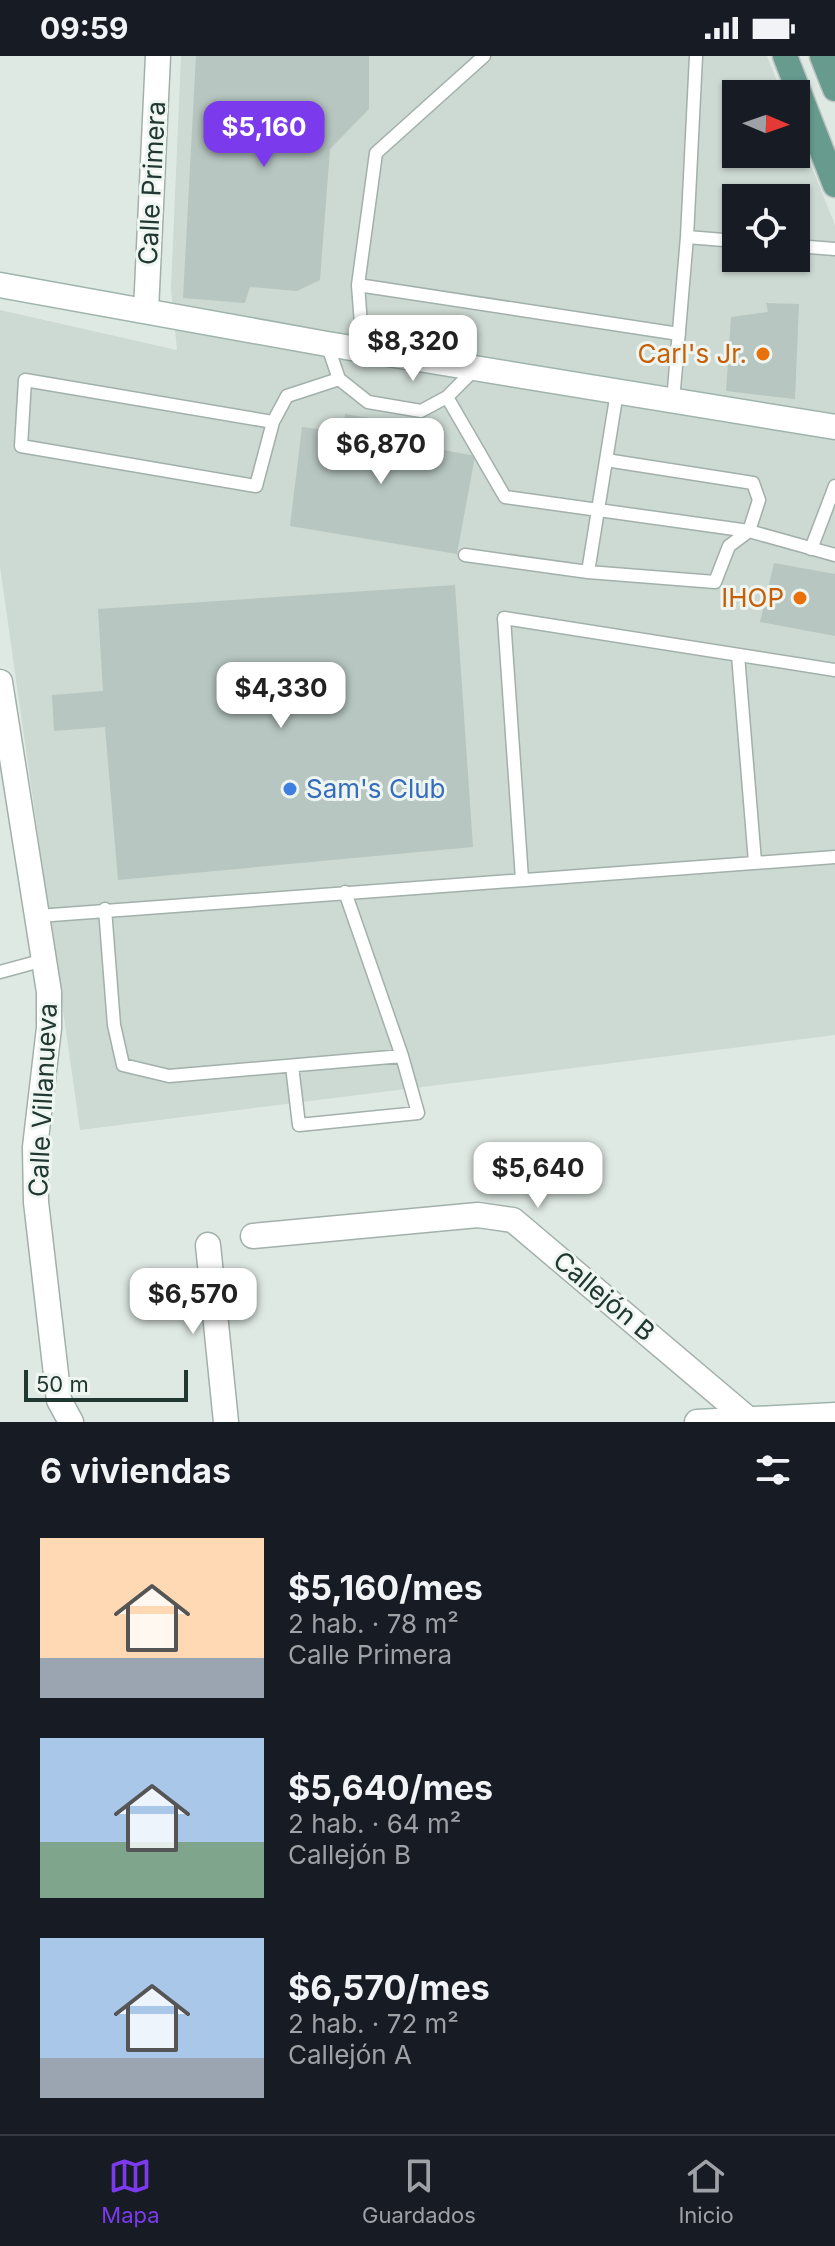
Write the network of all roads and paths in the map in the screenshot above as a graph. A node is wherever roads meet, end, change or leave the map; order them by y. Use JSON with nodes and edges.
{"nodes":[{"id":1,"x":158,"y":56,"type":"edge"},
{"id":2,"x":484,"y":56,"type":"edge"},
{"id":3,"x":696,"y":56,"type":"edge"},
{"id":4,"x":785,"y":56,"type":"edge"},
{"id":5,"x":822,"y":56,"type":"edge"},
{"id":6,"x":835,"y":89,"type":"edge"},
{"id":7,"x":835,"y":185,"type":"edge"},
{"id":8,"x":687,"y":237,"type":"junction"},
{"id":9,"x":722,"y":240,"type":"edge"},
{"id":10,"x":810,"y":247,"type":"edge"},
{"id":11,"x":835,"y":249,"type":"edge"},
{"id":12,"x":0,"y":285,"type":"edge"},
{"id":13,"x":358,"y":285,"type":"junction"},
{"id":14,"x":146,"y":311,"type":"junction"},
{"id":15,"x":679,"y":334,"type":"junction"},
{"id":16,"x":327,"y":344,"type":"junction"},
{"id":17,"x":363,"y":350,"type":"junction"},
{"id":18,"x":476,"y":368,"type":"junction"},
{"id":19,"x":339,"y":379,"type":"junction"},
{"id":20,"x":617,"y":392,"type":"junction"},
{"id":21,"x":447,"y":397,"type":"junction"},
{"id":22,"x":673,"y":401,"type":"junction"},
{"id":23,"x":273,"y":422,"type":"junction"},
{"id":24,"x":828,"y":422,"type":"edge"},
{"id":25,"x":606,"y":460,"type":"junction"},
{"id":26,"x":835,"y":486,"type":"edge"},
{"id":27,"x":598,"y":509,"type":"junction"},
{"id":28,"x":749,"y":531,"type":"junction"},
{"id":29,"x":811,"y":549,"type":"junction"},
{"id":30,"x":465,"y":555,"type":"dead end"},
{"id":31,"x":835,"y":555,"type":"edge"},
{"id":32,"x":588,"y":572,"type":"junction"},
{"id":33,"x":738,"y":655,"type":"junction"},
{"id":34,"x":835,"y":670,"type":"edge"},
{"id":35,"x":0,"y":682,"type":"edge"},
{"id":36,"x":835,"y":857,"type":"edge"},
{"id":37,"x":755,"y":862,"type":"junction"},
{"id":38,"x":522,"y":879,"type":"junction"},
{"id":39,"x":345,"y":892,"type":"junction"},
{"id":40,"x":105,"y":909,"type":"junction"},
{"id":41,"x":38,"y":916,"type":"junction"},
{"id":42,"x":44,"y":960,"type":"junction"},
{"id":43,"x":0,"y":972,"type":"edge"},
{"id":44,"x":402,"y":1056,"type":"junction"},
{"id":45,"x":292,"y":1066,"type":"junction"},
{"id":46,"x":253,"y":1236,"type":"dead end"},
{"id":47,"x":208,"y":1245,"type":"dead end"},
{"id":48,"x":835,"y":1415,"type":"edge"},
{"id":49,"x":745,"y":1420,"type":"edge"},
{"id":50,"x":71,"y":1422,"type":"edge"},
{"id":51,"x":226,"y":1422,"type":"edge"},
{"id":52,"x":697,"y":1422,"type":"edge"}],
"edges":[{"from":1,"to":14,"type":"street","name":"Calle Primera"},
{"from":2,"to":13,"type":"lane"},
{"from":3,"to":8,"type":"lane"},
{"from":4,"to":7,"type":"main road"},
{"from":5,"to":6,"type":"main road"},
{"from":8,"to":9,"type":"lane"},
{"from":8,"to":15,"type":"lane"},
{"from":10,"to":11,"type":"lane"},
{"from":12,"to":14,"type":"street"},
{"from":13,"to":15,"type":"lane"},
{"from":13,"to":17,"type":"lane"},
{"from":14,"to":16,"type":"street"},
{"from":15,"to":22,"type":"lane"},
{"from":16,"to":17,"type":"street"},
{"from":16,"to":19,"type":"lane"},
{"from":17,"to":18,"type":"street"},
{"from":18,"to":20,"type":"street"},
{"from":18,"to":21,"type":"lane"},
{"from":19,"to":21,"type":"lane"},
{"from":19,"to":23,"type":"lane"},
{"from":20,"to":22,"type":"street"},
{"from":20,"to":25,"type":"lane"},
{"from":21,"to":27,"type":"lane"},
{"from":22,"to":24,"type":"street"},
{"from":23,"to":23,"type":"lane"},
{"from":25,"to":27,"type":"lane"},
{"from":25,"to":28,"type":"lane"},
{"from":26,"to":29,"type":"lane"},
{"from":27,"to":28,"type":"lane"},
{"from":27,"to":32,"type":"lane"},
{"from":28,"to":29,"type":"lane"},
{"from":28,"to":32,"type":"lane"},
{"from":29,"to":31,"type":"lane"},
{"from":30,"to":32,"type":"lane"},
{"from":33,"to":34,"type":"lane"},
{"from":33,"to":37,"type":"lane"},
{"from":33,"to":38,"type":"lane"},
{"from":35,"to":41,"type":"street","name":"Calle Villanueva"},
{"from":36,"to":37,"type":"lane"},
{"from":37,"to":38,"type":"lane"},
{"from":38,"to":39,"type":"lane"},
{"from":39,"to":40,"type":"lane"},
{"from":39,"to":44,"type":"lane"},
{"from":40,"to":41,"type":"lane"},
{"from":40,"to":45,"type":"lane"},
{"from":41,"to":42,"type":"street","name":"Calle Villanueva"},
{"from":42,"to":43,"type":"lane"},
{"from":42,"to":50,"type":"street","name":"Calle Villanueva"},
{"from":44,"to":45,"type":"lane"},
{"from":44,"to":45,"type":"lane"},
{"from":46,"to":49,"type":"street","name":"Callejón B"},
{"from":47,"to":51,"type":"street"},
{"from":48,"to":49,"type":"street"},
{"from":49,"to":52,"type":"street"}]}
